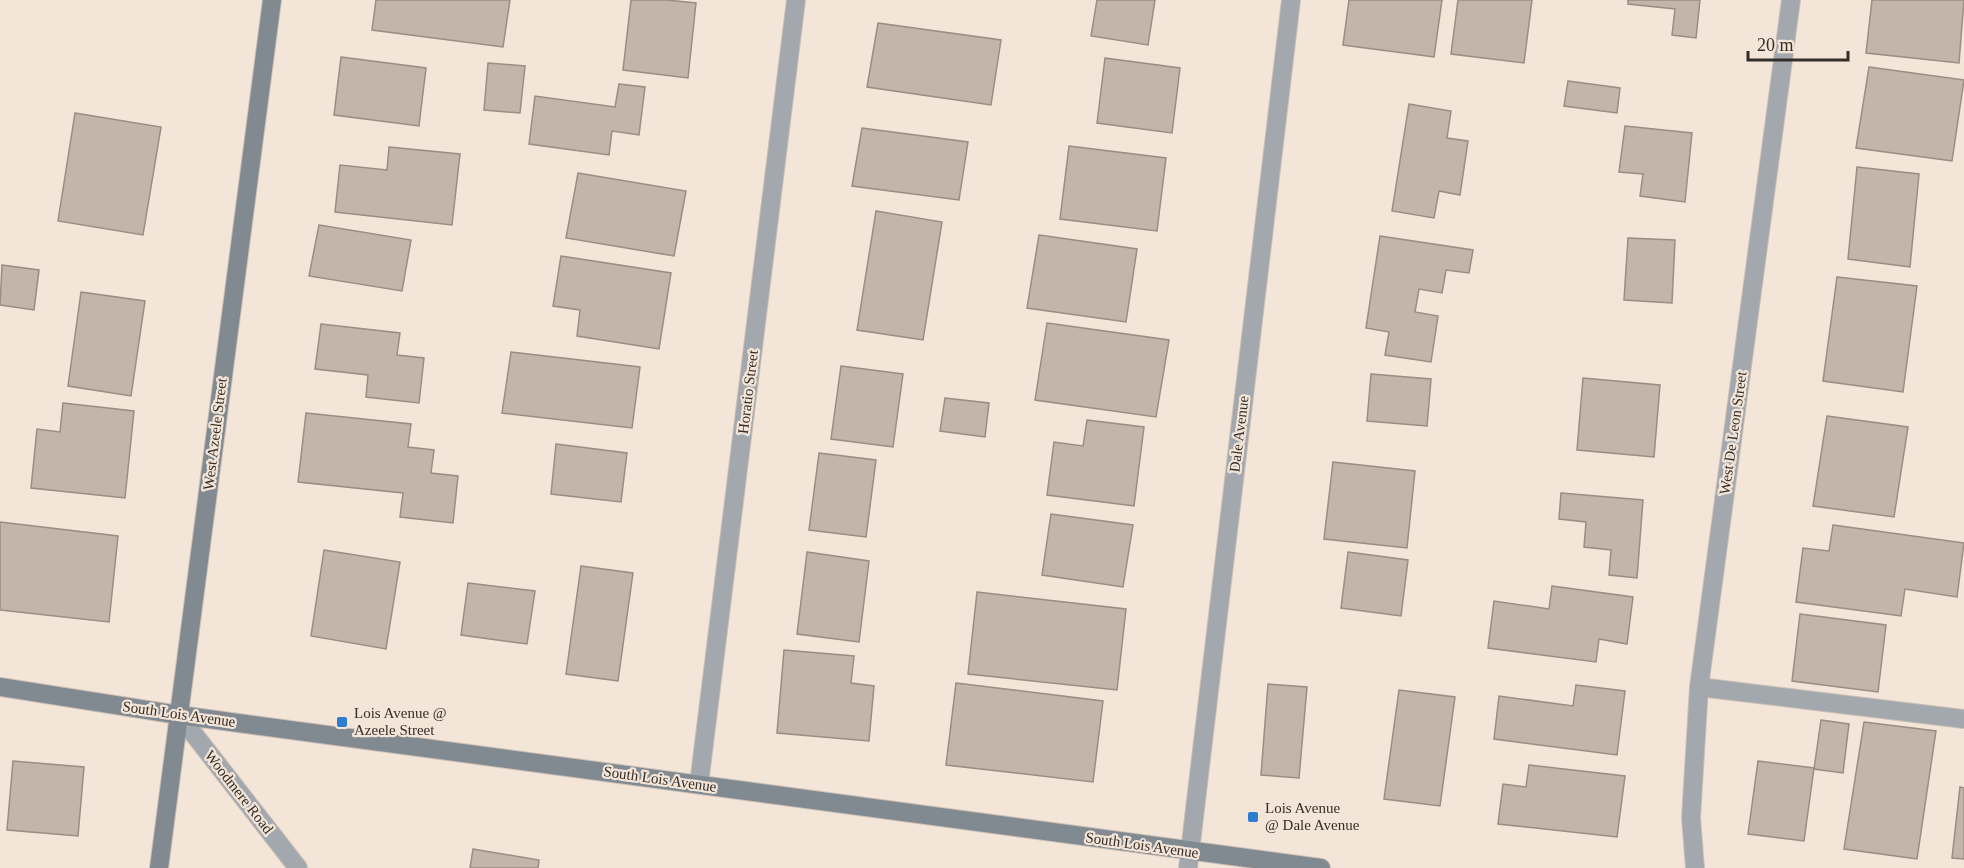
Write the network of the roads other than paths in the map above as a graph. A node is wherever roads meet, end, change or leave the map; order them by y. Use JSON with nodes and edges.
{"nodes":[{"id":1,"x":272,"y":0,"type":"edge"},
{"id":2,"x":796,"y":0,"type":"edge"},
{"id":3,"x":1291,"y":0,"type":"edge"},
{"id":4,"x":1791,"y":0,"type":"edge"},
{"id":5,"x":0,"y":687,"type":"edge"},
{"id":6,"x":1699,"y":687,"type":"junction"},
{"id":7,"x":179,"y":715,"type":"junction"},
{"id":8,"x":1964,"y":719,"type":"edge"},
{"id":9,"x":699,"y":784,"type":"junction"},
{"id":10,"x":1189,"y":860,"type":"edge"},
{"id":11,"x":159,"y":868,"type":"edge"},
{"id":12,"x":298,"y":868,"type":"edge"},
{"id":13,"x":1321,"y":868,"type":"edge"},
{"id":14,"x":1695,"y":868,"type":"edge"}],
"edges":[{"from":1,"to":7,"type":"street","name":"West Azeele Street"},
{"from":2,"to":9,"type":"street","name":"Horatio Street"},
{"from":3,"to":10,"type":"street","name":"Dale Avenue"},
{"from":4,"to":6,"type":"street","name":"West De Leon Street"},
{"from":5,"to":7,"type":"street","name":"South Lois Avenue"},
{"from":6,"to":8,"type":"street"},
{"from":6,"to":14,"type":"street","name":"West De Leon Street"},
{"from":7,"to":9,"type":"street","name":"South Lois Avenue"},
{"from":7,"to":11,"type":"street","name":"West Azeele Street"},
{"from":7,"to":12,"type":"street","name":"Woodmere Road"},
{"from":9,"to":10,"type":"street","name":"South Lois Avenue"},
{"from":10,"to":13,"type":"street","name":"South Lois Avenue"}]}
